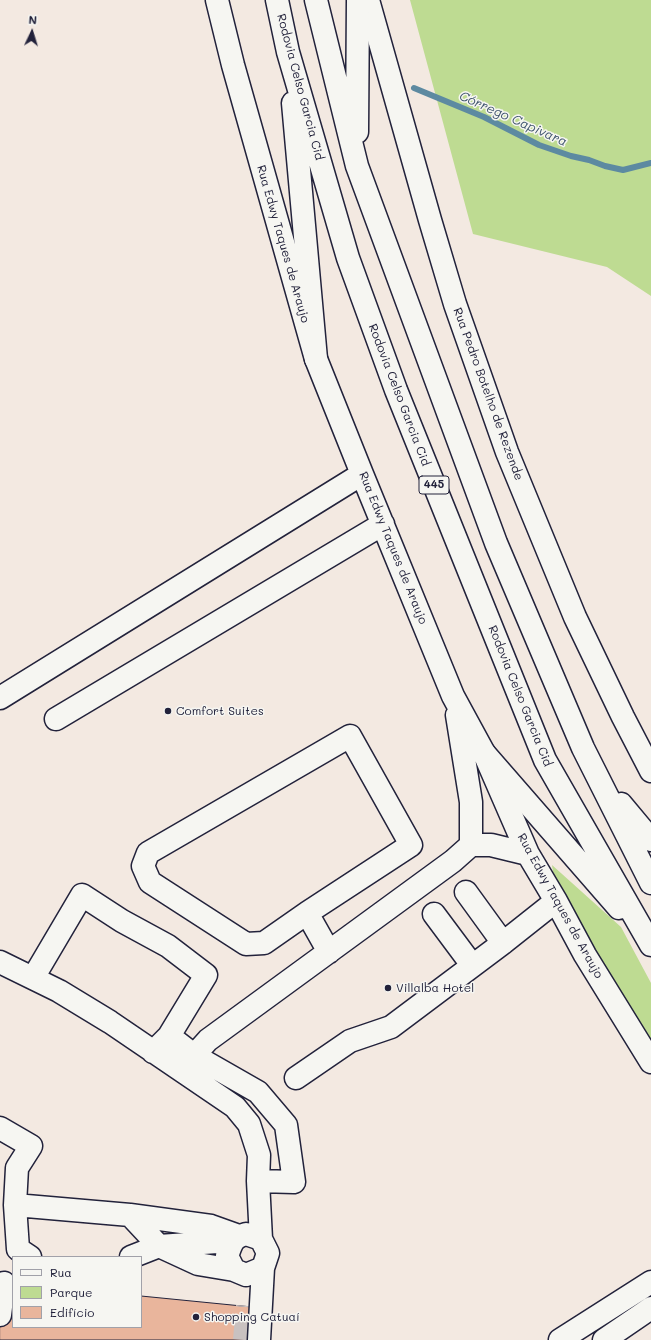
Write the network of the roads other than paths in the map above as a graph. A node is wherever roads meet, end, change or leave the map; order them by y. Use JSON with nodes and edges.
{"nodes":[{"id":1,"x":217,"y":0,"type":"edge"},
{"id":2,"x":277,"y":0,"type":"edge"},
{"id":3,"x":316,"y":0,"type":"edge"},
{"id":4,"x":358,"y":0,"type":"edge"},
{"id":5,"x":368,"y":0,"type":"edge"},
{"id":6,"x":288,"y":52,"type":"junction"},
{"id":7,"x":357,"y":166,"type":"junction"},
{"id":8,"x":316,"y":359,"type":"junction"},
{"id":9,"x":362,"y":474,"type":"junction"},
{"id":10,"x":383,"y":524,"type":"junction"},
{"id":11,"x":453,"y":696,"type":"junction"},
{"id":12,"x":0,"y":698,"type":"edge"},
{"id":13,"x":56,"y":719,"type":"dead end"},
{"id":14,"x":484,"y":754,"type":"junction"},
{"id":15,"x":651,"y":771,"type":"edge"},
{"id":16,"x":598,"y":778,"type":"junction"},
{"id":17,"x":651,"y":840,"type":"edge"},
{"id":18,"x":471,"y":845,"type":"junction"},
{"id":19,"x":528,"y":854,"type":"junction"},
{"id":20,"x":651,"y":883,"type":"edge"},
{"id":21,"x":466,"y":892,"type":"dead end"},
{"id":22,"x":556,"y":901,"type":"junction"},
{"id":23,"x":307,"y":913,"type":"junction"},
{"id":24,"x":434,"y":914,"type":"dead end"},
{"id":25,"x":502,"y":943,"type":"junction"},
{"id":26,"x":651,"y":945,"type":"edge"},
{"id":27,"x":329,"y":952,"type":"junction"},
{"id":28,"x":0,"y":962,"type":"edge"},
{"id":29,"x":472,"y":965,"type":"junction"},
{"id":30,"x":33,"y":978,"type":"junction"},
{"id":31,"x":169,"y":1036,"type":"junction"},
{"id":32,"x":153,"y":1052,"type":"junction"},
{"id":33,"x":651,"y":1062,"type":"edge"},
{"id":34,"x":188,"y":1063,"type":"junction"},
{"id":35,"x":296,"y":1078,"type":"dead end"},
{"id":36,"x":0,"y":1128,"type":"edge"},
{"id":37,"x":258,"y":1191,"type":"junction"},
{"id":38,"x":15,"y":1205,"type":"junction"},
{"id":39,"x":130,"y":1215,"type":"junction"},
{"id":40,"x":244,"y":1238,"type":"junction"},
{"id":41,"x":159,"y":1246,"type":"junction"},
{"id":42,"x":28,"y":1256,"type":"edge"},
{"id":43,"x":134,"y":1256,"type":"edge"},
{"id":44,"x":248,"y":1271,"type":"junction"},
{"id":45,"x":651,"y":1282,"type":"edge"},
{"id":46,"x":4,"y":1283,"type":"dead end"},
{"id":47,"x":247,"y":1306,"type":"tunnel mouth"},
{"id":48,"x":651,"y":1308,"type":"edge"},
{"id":49,"x":0,"y":1315,"type":"edge"},
{"id":50,"x":259,"y":1340,"type":"edge"},
{"id":51,"x":560,"y":1340,"type":"edge"},
{"id":52,"x":604,"y":1340,"type":"edge"}],
"edges":[{"from":1,"to":8,"type":"main road","name":"Rua Edwy Taques de Araujo"},
{"from":2,"to":6,"type":"main road","name":"Rodovia Celso Garcia Cid","number":"445"},
{"from":3,"to":7,"type":"main road"},
{"from":4,"to":7,"type":"main road"},
{"from":5,"to":15,"type":"main road","name":"Rua Pedro Botelho de Rezende"},
{"from":6,"to":8,"type":"main road"},
{"from":6,"to":26,"type":"main road","name":"Rodovia Celso Garcia Cid","number":"445"},
{"from":7,"to":16,"type":"main road"},
{"from":8,"to":9,"type":"main road","name":"Rua Edwy Taques de Araujo"},
{"from":9,"to":10,"type":"main road","name":"Rua Edwy Taques de Araujo"},
{"from":9,"to":12,"type":"main road"},
{"from":10,"to":11,"type":"main road","name":"Rua Edwy Taques de Araujo"},
{"from":10,"to":13,"type":"main road"},
{"from":11,"to":14,"type":"main road","name":"Rua Edwy Taques de Araujo"},
{"from":11,"to":18,"type":"main road"},
{"from":14,"to":19,"type":"main road","name":"Rua Edwy Taques de Araujo"},
{"from":14,"to":26,"type":"main road"},
{"from":16,"to":17,"type":"main road"},
{"from":16,"to":20,"type":"main road"},
{"from":18,"to":19,"type":"main road"},
{"from":18,"to":27,"type":"main road"},
{"from":19,"to":22,"type":"main road","name":"Rua Edwy Taques de Araujo"},
{"from":21,"to":25,"type":"main road"},
{"from":22,"to":25,"type":"main road"},
{"from":22,"to":33,"type":"main road","name":"Rua Edwy Taques de Araujo"},
{"from":23,"to":23,"type":"main road"},
{"from":23,"to":27,"type":"main road"},
{"from":24,"to":29,"type":"main road"},
{"from":25,"to":29,"type":"main road"},
{"from":27,"to":34,"type":"main road"},
{"from":28,"to":30,"type":"main road"},
{"from":29,"to":35,"type":"main road"},
{"from":30,"to":31,"type":"main road"},
{"from":30,"to":32,"type":"main road"},
{"from":31,"to":32,"type":"main road"},
{"from":31,"to":34,"type":"main road"},
{"from":32,"to":34,"type":"main road"},
{"from":34,"to":37,"type":"main road"},
{"from":34,"to":37,"type":"main road"},
{"from":36,"to":38,"type":"main road"},
{"from":37,"to":40,"type":"main road"},
{"from":38,"to":39,"type":"main road"},
{"from":38,"to":42,"type":"main road"},
{"from":39,"to":40,"type":"main road"},
{"from":39,"to":41,"type":"main road"},
{"from":40,"to":41,"type":"main road"},
{"from":40,"to":44,"type":"main road"},
{"from":40,"to":44,"type":"main road"},
{"from":41,"to":43,"type":"main road"},
{"from":41,"to":44,"type":"main road"},
{"from":44,"to":47,"type":"main road"},
{"from":44,"to":50,"type":"main road"},
{"from":45,"to":51,"type":"main road"},
{"from":46,"to":49,"type":"main road"},
{"from":48,"to":52,"type":"main road"}]}
